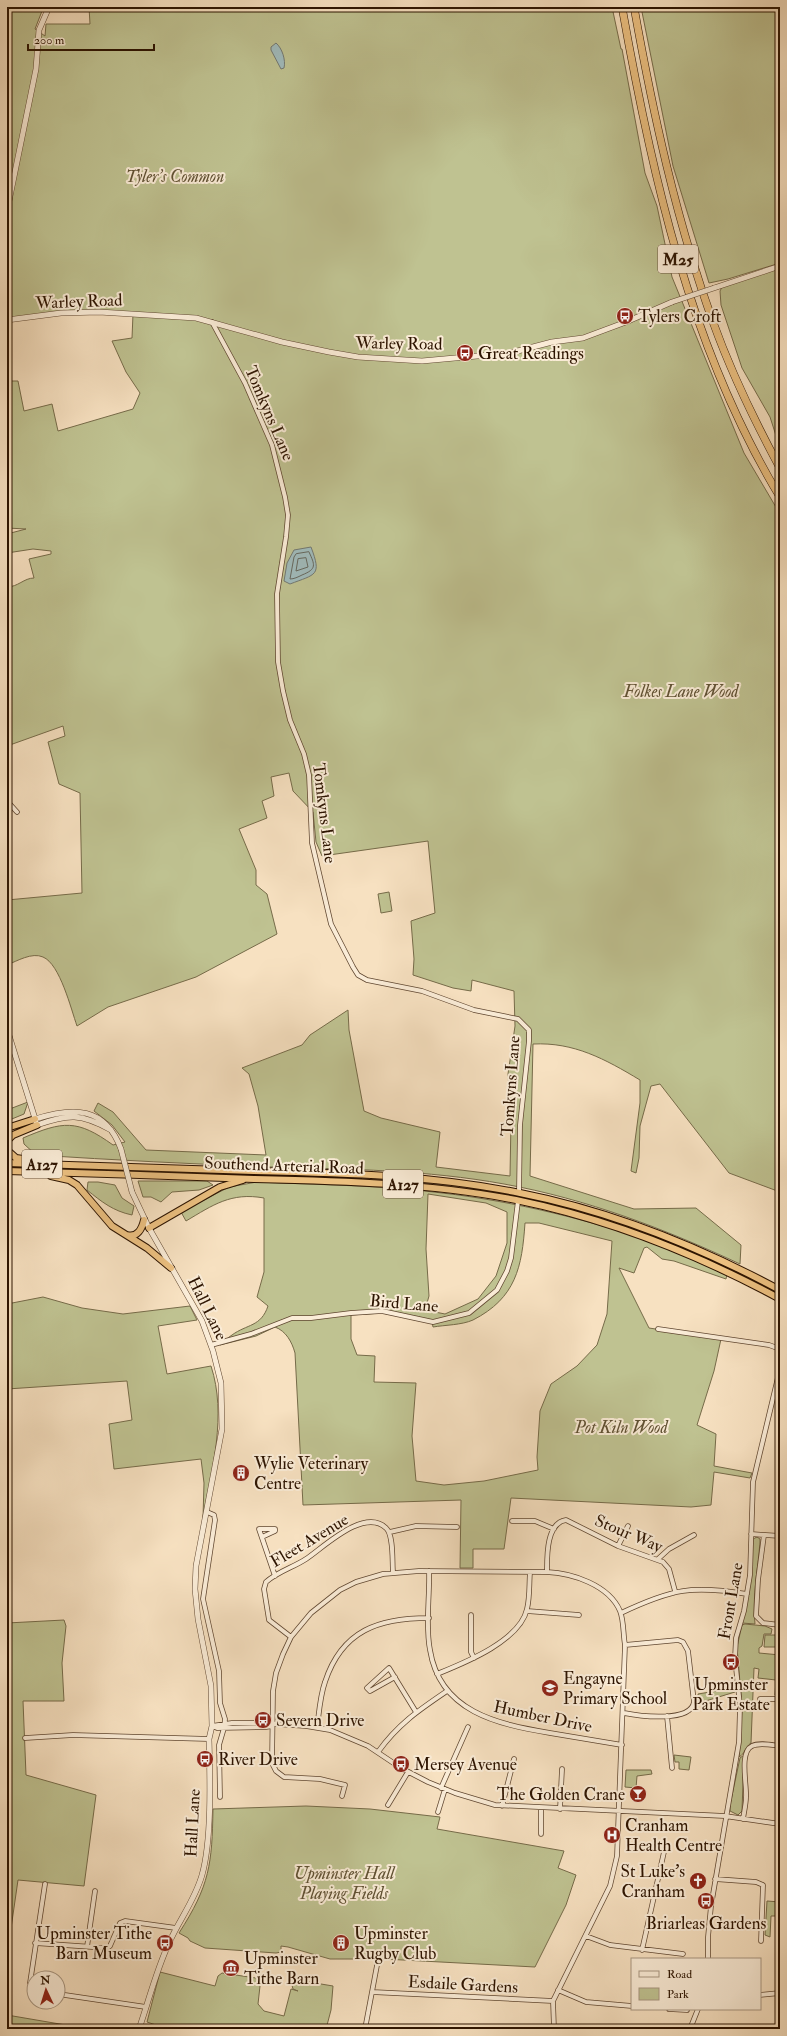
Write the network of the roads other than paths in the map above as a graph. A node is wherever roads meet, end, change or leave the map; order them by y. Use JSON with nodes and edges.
{"nodes":[{"id":1,"x":49,"y":7,"type":"edge"},
{"id":2,"x":622,"y":7,"type":"edge"},
{"id":3,"x":634,"y":7,"type":"edge"},
{"id":4,"x":7,"y":211,"type":"edge"},
{"id":5,"x":780,"y":266,"type":"edge"},
{"id":6,"x":7,"y":320,"type":"edge"},
{"id":7,"x":212,"y":322,"type":"junction"},
{"id":8,"x":780,"y":468,"type":"edge"},
{"id":9,"x":780,"y":497,"type":"edge"},
{"id":10,"x":7,"y":801,"type":"edge"},
{"id":11,"x":17,"y":812,"type":"dead end"},
{"id":12,"x":7,"y":1029,"type":"edge"},
{"id":13,"x":32,"y":1109,"type":"junction"},
{"id":14,"x":47,"y":1115,"type":"junction"},
{"id":15,"x":36,"y":1122,"type":"junction"},
{"id":16,"x":7,"y":1128,"type":"edge"},
{"id":17,"x":110,"y":1130,"type":"junction"},
{"id":18,"x":7,"y":1141,"type":"edge"},
{"id":19,"x":7,"y":1150,"type":"edge"},
{"id":20,"x":7,"y":1163,"type":"edge"},
{"id":21,"x":77,"y":1166,"type":"junction"},
{"id":22,"x":7,"y":1171,"type":"edge"},
{"id":23,"x":29,"y":1172,"type":"junction"},
{"id":24,"x":252,"y":1178,"type":"junction"},
{"id":25,"x":519,"y":1193,"type":"junction"},
{"id":26,"x":518,"y":1201,"type":"junction"},
{"id":27,"x":144,"y":1220,"type":"junction"},
{"id":28,"x":149,"y":1228,"type":"junction"},
{"id":29,"x":123,"y":1233,"type":"junction"},
{"id":30,"x":171,"y":1268,"type":"junction"},
{"id":31,"x":780,"y":1290,"type":"edge"},
{"id":32,"x":780,"y":1299,"type":"edge"},
{"id":33,"x":658,"y":1329,"type":"dead end"},
{"id":34,"x":211,"y":1345,"type":"junction"},
{"id":35,"x":780,"y":1349,"type":"edge"},
{"id":36,"x":780,"y":1369,"type":"edge"},
{"id":37,"x":207,"y":1512,"type":"junction"},
{"id":38,"x":512,"y":1521,"type":"dead end"},
{"id":39,"x":628,"y":1526,"type":"dead end"},
{"id":40,"x":457,"y":1527,"type":"dead end"},
{"id":41,"x":554,"y":1529,"type":"junction"},
{"id":42,"x":390,"y":1532,"type":"junction"},
{"id":43,"x":751,"y":1534,"type":"junction"},
{"id":44,"x":694,"y":1535,"type":"dead end"},
{"id":45,"x":764,"y":1535,"type":"junction"},
{"id":46,"x":780,"y":1536,"type":"edge"},
{"id":47,"x":262,"y":1537,"type":"dead end"},
{"id":48,"x":618,"y":1546,"type":"junction"},
{"id":49,"x":658,"y":1559,"type":"junction"},
{"id":50,"x":429,"y":1571,"type":"junction"},
{"id":51,"x":393,"y":1572,"type":"junction"},
{"id":52,"x":530,"y":1572,"type":"junction"},
{"id":53,"x":547,"y":1572,"type":"junction"},
{"id":54,"x":275,"y":1576,"type":"junction"},
{"id":55,"x":675,"y":1591,"type":"junction"},
{"id":56,"x":747,"y":1594,"type":"junction"},
{"id":57,"x":527,"y":1610,"type":"junction"},
{"id":58,"x":621,"y":1613,"type":"junction"},
{"id":59,"x":471,"y":1615,"type":"dead end"},
{"id":60,"x":579,"y":1615,"type":"dead end"},
{"id":61,"x":429,"y":1618,"type":"junction"},
{"id":62,"x":780,"y":1625,"type":"edge"},
{"id":63,"x":291,"y":1637,"type":"junction"},
{"id":64,"x":625,"y":1645,"type":"junction"},
{"id":65,"x":474,"y":1658,"type":"junction"},
{"id":66,"x":437,"y":1674,"type":"junction"},
{"id":67,"x":395,"y":1677,"type":"junction"},
{"id":68,"x":447,"y":1691,"type":"junction"},
{"id":69,"x":760,"y":1699,"type":"dead end"},
{"id":70,"x":780,"y":1699,"type":"edge"},
{"id":71,"x":416,"y":1712,"type":"junction"},
{"id":72,"x":624,"y":1713,"type":"junction"},
{"id":73,"x":667,"y":1716,"type":"junction"},
{"id":74,"x":212,"y":1726,"type":"junction"},
{"id":75,"x":224,"y":1726,"type":"junction"},
{"id":76,"x":272,"y":1726,"type":"junction"},
{"id":77,"x":468,"y":1727,"type":"dead end"},
{"id":78,"x":317,"y":1728,"type":"junction"},
{"id":79,"x":25,"y":1738,"type":"dead end"},
{"id":80,"x":209,"y":1739,"type":"junction"},
{"id":81,"x":622,"y":1745,"type":"junction"},
{"id":82,"x":780,"y":1746,"type":"edge"},
{"id":83,"x":378,"y":1752,"type":"junction"},
{"id":84,"x":514,"y":1759,"type":"dead end"},
{"id":85,"x":562,"y":1768,"type":"dead end"},
{"id":86,"x":672,"y":1768,"type":"dead end"},
{"id":87,"x":408,"y":1772,"type":"junction"},
{"id":88,"x":443,"y":1788,"type":"junction"},
{"id":89,"x":342,"y":1796,"type":"dead end"},
{"id":90,"x":220,"y":1797,"type":"dead end"},
{"id":91,"x":388,"y":1805,"type":"dead end"},
{"id":92,"x":502,"y":1806,"type":"junction"},
{"id":93,"x":541,"y":1808,"type":"junction"},
{"id":94,"x":560,"y":1809,"type":"junction"},
{"id":95,"x":438,"y":1812,"type":"dead end"},
{"id":96,"x":620,"y":1812,"type":"junction"},
{"id":97,"x":725,"y":1816,"type":"junction"},
{"id":98,"x":743,"y":1819,"type":"junction"},
{"id":99,"x":780,"y":1824,"type":"edge"},
{"id":100,"x":541,"y":1834,"type":"dead end"},
{"id":101,"x":664,"y":1852,"type":"dead end"},
{"id":102,"x":715,"y":1879,"type":"junction"},
{"id":103,"x":45,"y":1884,"type":"dead end"},
{"id":104,"x":95,"y":1891,"type":"dead end"},
{"id":105,"x":176,"y":1928,"type":"junction"},
{"id":106,"x":586,"y":1936,"type":"junction"},
{"id":107,"x":761,"y":1941,"type":"dead end"},
{"id":108,"x":35,"y":1943,"type":"junction"},
{"id":109,"x":87,"y":1947,"type":"junction"},
{"id":110,"x":642,"y":1950,"type":"junction"},
{"id":111,"x":683,"y":1954,"type":"dead end"},
{"id":112,"x":708,"y":1958,"type":"edge"},
{"id":113,"x":378,"y":1960,"type":"dead end"},
{"id":114,"x":32,"y":1970,"type":"edge"},
{"id":115,"x":558,"y":1990,"type":"junction"},
{"id":116,"x":372,"y":1992,"type":"junction"},
{"id":117,"x":780,"y":1993,"type":"edge"},
{"id":118,"x":66,"y":1995,"type":"edge"},
{"id":119,"x":761,"y":1995,"type":"edge"},
{"id":120,"x":552,"y":2001,"type":"junction"},
{"id":121,"x":631,"y":2006,"type":"edge"},
{"id":122,"x":146,"y":2007,"type":"junction"},
{"id":123,"x":698,"y":2010,"type":"edge"},
{"id":124,"x":139,"y":2029,"type":"edge"},
{"id":125,"x":364,"y":2029,"type":"edge"},
{"id":126,"x":554,"y":2029,"type":"edge"},
{"id":127,"x":690,"y":2029,"type":"edge"}],
"edges":[{"from":1,"to":4,"type":"street"},
{"from":2,"to":9,"type":"highway","number":"M25"},
{"from":3,"to":8,"type":"highway","number":"M25"},
{"from":5,"to":7,"type":"street","name":"Warley Road","bridge":true},
{"from":6,"to":7,"type":"street","name":"Warley Road"},
{"from":7,"to":25,"type":"street","name":"Tomkyns Lane"},
{"from":10,"to":11,"type":"street"},
{"from":12,"to":13,"type":"street"},
{"from":13,"to":14,"type":"street"},
{"from":13,"to":15,"type":"street"},
{"from":14,"to":15,"type":"street","name":"Hall Lane"},
{"from":14,"to":17,"type":"street","name":"Hall Lane"},
{"from":15,"to":16,"type":"highway"},
{"from":15,"to":17,"type":"street"},
{"from":15,"to":18,"type":"highway"},
{"from":17,"to":27,"type":"street","name":"Hall Lane","bridge":true},
{"from":19,"to":21,"type":"highway"},
{"from":20,"to":21,"type":"highway","name":"Southend Arterial Road","number":"A127"},
{"from":21,"to":25,"type":"highway","name":"Southend Arterial Road","number":"A127"},
{"from":22,"to":23,"type":"highway","name":"Southend Arterial Road","number":"A127"},
{"from":23,"to":24,"type":"highway","name":"Southend Arterial Road","number":"A127"},
{"from":23,"to":29,"type":"highway","number":"A127"},
{"from":24,"to":26,"type":"highway","name":"Southend Arterial Road","number":"A127"},
{"from":24,"to":28,"type":"highway","number":"A127"},
{"from":25,"to":31,"type":"highway","name":"Southend Arterial Road","number":"A127"},
{"from":26,"to":32,"type":"highway","name":"Southend Arterial Road","number":"A127"},
{"from":26,"to":34,"type":"street","name":"Bird Lane"},
{"from":27,"to":28,"type":"street","name":"Hall Lane"},
{"from":27,"to":29,"type":"highway"},
{"from":28,"to":30,"type":"street","name":"Hall Lane"},
{"from":29,"to":30,"type":"highway","number":"A127"},
{"from":30,"to":34,"type":"street","name":"Hall Lane"},
{"from":33,"to":35,"type":"street"},
{"from":34,"to":37,"type":"street","name":"Hall Lane"},
{"from":36,"to":43,"type":"street","name":"Front Lane"},
{"from":37,"to":74,"type":"street","name":"Hall Lane"},
{"from":37,"to":75,"type":"street","name":"Hall Lane"},
{"from":38,"to":41,"type":"street"},
{"from":39,"to":48,"type":"street"},
{"from":40,"to":42,"type":"street"},
{"from":41,"to":48,"type":"street","name":"Stour Way"},
{"from":41,"to":53,"type":"street"},
{"from":42,"to":51,"type":"street"},
{"from":42,"to":54,"type":"street","name":"Fleet Avenue"},
{"from":43,"to":45,"type":"street"},
{"from":43,"to":56,"type":"street","name":"Front Lane"},
{"from":44,"to":49,"type":"street"},
{"from":45,"to":46,"type":"street"},
{"from":45,"to":62,"type":"street"},
{"from":47,"to":54,"type":"street"},
{"from":48,"to":49,"type":"street","name":"Stour Way"},
{"from":49,"to":55,"type":"street","name":"Stour Way"},
{"from":50,"to":51,"type":"street"},
{"from":50,"to":52,"type":"street"},
{"from":50,"to":61,"type":"street","name":"Humber Drive"},
{"from":51,"to":63,"type":"street"},
{"from":52,"to":53,"type":"street"},
{"from":52,"to":57,"type":"street"},
{"from":53,"to":58,"type":"street"},
{"from":54,"to":63,"type":"street","name":"Fleet Avenue"},
{"from":55,"to":56,"type":"street"},
{"from":55,"to":58,"type":"street"},
{"from":56,"to":97,"type":"street","name":"Front Lane"},
{"from":57,"to":60,"type":"street"},
{"from":57,"to":65,"type":"street"},
{"from":58,"to":64,"type":"street"},
{"from":59,"to":65,"type":"street"},
{"from":61,"to":66,"type":"street","name":"Humber Drive"},
{"from":61,"to":78,"type":"street"},
{"from":63,"to":76,"type":"street"},
{"from":64,"to":72,"type":"street"},
{"from":64,"to":73,"type":"street"},
{"from":65,"to":66,"type":"street"},
{"from":66,"to":68,"type":"street","name":"Humber Drive"},
{"from":67,"to":67,"type":"street"},
{"from":67,"to":71,"type":"street"},
{"from":68,"to":71,"type":"street"},
{"from":68,"to":81,"type":"street","name":"Humber Drive"},
{"from":69,"to":70,"type":"street"},
{"from":71,"to":83,"type":"street"},
{"from":72,"to":73,"type":"street"},
{"from":72,"to":81,"type":"street"},
{"from":73,"to":86,"type":"street"},
{"from":74,"to":75,"type":"street"},
{"from":74,"to":80,"type":"street","name":"Hall Lane"},
{"from":75,"to":76,"type":"street"},
{"from":75,"to":90,"type":"street","name":"Hall Lane"},
{"from":76,"to":78,"type":"street"},
{"from":76,"to":89,"type":"street"},
{"from":77,"to":88,"type":"street"},
{"from":78,"to":83,"type":"street"},
{"from":79,"to":80,"type":"street"},
{"from":80,"to":105,"type":"street","name":"Hall Lane"},
{"from":81,"to":96,"type":"street"},
{"from":82,"to":98,"type":"street"},
{"from":83,"to":87,"type":"street"},
{"from":84,"to":92,"type":"street"},
{"from":85,"to":94,"type":"street"},
{"from":87,"to":88,"type":"street"},
{"from":87,"to":91,"type":"street"},
{"from":88,"to":92,"type":"street"},
{"from":88,"to":95,"type":"street"},
{"from":92,"to":93,"type":"street"},
{"from":93,"to":94,"type":"street"},
{"from":93,"to":100,"type":"street"},
{"from":94,"to":96,"type":"street"},
{"from":96,"to":97,"type":"street"},
{"from":96,"to":106,"type":"street"},
{"from":97,"to":98,"type":"street"},
{"from":97,"to":102,"type":"street","name":"Front Lane"},
{"from":98,"to":99,"type":"street"},
{"from":101,"to":110,"type":"street"},
{"from":102,"to":107,"type":"street"},
{"from":102,"to":112,"type":"street","name":"Front Lane"},
{"from":103,"to":108,"type":"street"},
{"from":104,"to":109,"type":"street"},
{"from":105,"to":109,"type":"street"},
{"from":105,"to":122,"type":"street","name":"Hall Lane"},
{"from":106,"to":110,"type":"street"},
{"from":106,"to":115,"type":"street"},
{"from":108,"to":109,"type":"street"},
{"from":108,"to":114,"type":"street"},
{"from":110,"to":111,"type":"street"},
{"from":113,"to":116,"type":"street"},
{"from":115,"to":120,"type":"street"},
{"from":115,"to":121,"type":"street"},
{"from":116,"to":120,"type":"street","name":"Esdaile Gardens"},
{"from":116,"to":125,"type":"street"},
{"from":117,"to":119,"type":"street"},
{"from":118,"to":122,"type":"street"},
{"from":120,"to":126,"type":"street"},
{"from":122,"to":124,"type":"street","name":"Hall Lane"},
{"from":123,"to":127,"type":"street"}]}
